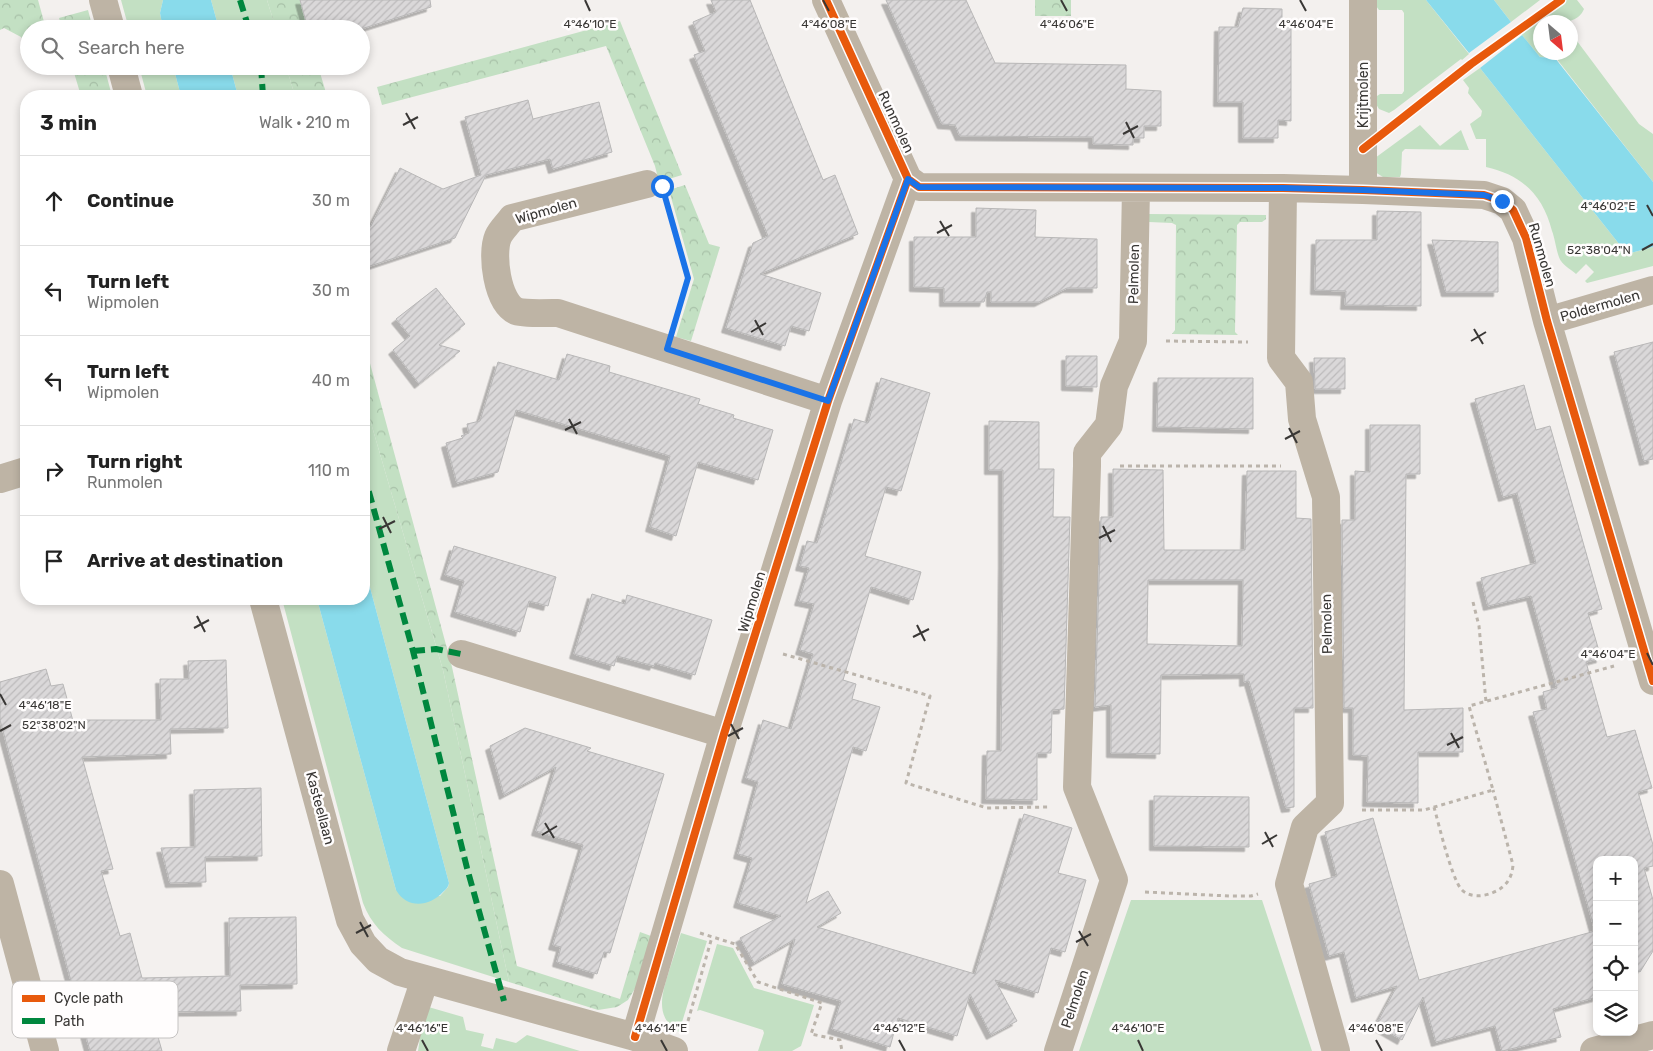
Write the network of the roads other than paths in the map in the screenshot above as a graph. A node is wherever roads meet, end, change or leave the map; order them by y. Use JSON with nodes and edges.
{"nodes":[{"id":1,"x":103,"y":0,"type":"edge"},
{"id":2,"x":826,"y":0,"type":"edge"},
{"id":3,"x":1363,"y":0,"type":"edge"},
{"id":4,"x":109,"y":20,"type":"edge"},
{"id":5,"x":123,"y":75,"type":"edge"},
{"id":6,"x":127,"y":90,"type":"edge"},
{"id":7,"x":908,"y":179,"type":"junction"},
{"id":8,"x":647,"y":184,"type":"road end"},
{"id":9,"x":1283,"y":188,"type":"junction"},
{"id":10,"x":1136,"y":189,"type":"junction"},
{"id":11,"x":1363,"y":190,"type":"junction"},
{"id":12,"x":1653,"y":290,"type":"edge"},
{"id":13,"x":1547,"y":321,"type":"junction"},
{"id":14,"x":828,"y":401,"type":"junction"},
{"id":15,"x":20,"y":473,"type":"edge"},
{"id":16,"x":0,"y":479,"type":"edge"},
{"id":17,"x":265,"y":605,"type":"edge"},
{"id":18,"x":460,"y":654,"type":"dead end"},
{"id":19,"x":1650,"y":669,"type":"edge"},
{"id":20,"x":724,"y":734,"type":"junction"},
{"id":21,"x":0,"y":884,"type":"edge"},
{"id":22,"x":425,"y":979,"type":"junction"},
{"id":23,"x":27,"y":981,"type":"edge"},
{"id":24,"x":1653,"y":1034,"type":"edge"},
{"id":25,"x":635,"y":1037,"type":"junction"},
{"id":26,"x":42,"y":1038,"type":"edge"},
{"id":27,"x":46,"y":1051,"type":"edge"},
{"id":28,"x":400,"y":1051,"type":"edge"},
{"id":29,"x":674,"y":1051,"type":"edge"},
{"id":30,"x":1058,"y":1051,"type":"edge"},
{"id":31,"x":1336,"y":1051,"type":"edge"},
{"id":32,"x":1594,"y":1051,"type":"edge"}],
"edges":[{"from":1,"to":4,"type":"street"},
{"from":2,"to":7,"type":"street","name":"Runmolen"},
{"from":3,"to":11,"type":"street","name":"Krijtmolen"},
{"from":5,"to":6,"type":"street"},
{"from":7,"to":10,"type":"street","name":"Runmolen"},
{"from":7,"to":14,"type":"street","name":"Wipmolen"},
{"from":8,"to":14,"type":"street","name":"Wipmolen"},
{"from":9,"to":10,"type":"street","name":"Runmolen"},
{"from":9,"to":11,"type":"street","name":"Runmolen"},
{"from":9,"to":31,"type":"street","name":"Pelmolen"},
{"from":10,"to":30,"type":"street","name":"Pelmolen"},
{"from":11,"to":13,"type":"street","name":"Runmolen"},
{"from":12,"to":13,"type":"street","name":"Poldermolen"},
{"from":13,"to":19,"type":"street","name":"Runmolen"},
{"from":14,"to":20,"type":"street","name":"Wipmolen"},
{"from":15,"to":16,"type":"street"},
{"from":17,"to":22,"type":"street","name":"Kasteellaan"},
{"from":18,"to":20,"type":"street"},
{"from":20,"to":25,"type":"street","name":"Wipmolen"},
{"from":21,"to":23,"type":"street"},
{"from":22,"to":25,"type":"street","name":"Kasteellaan"},
{"from":22,"to":28,"type":"street"},
{"from":24,"to":32,"type":"street"},
{"from":25,"to":29,"type":"street","name":"Kasteellaan"},
{"from":26,"to":27,"type":"street"}]}
